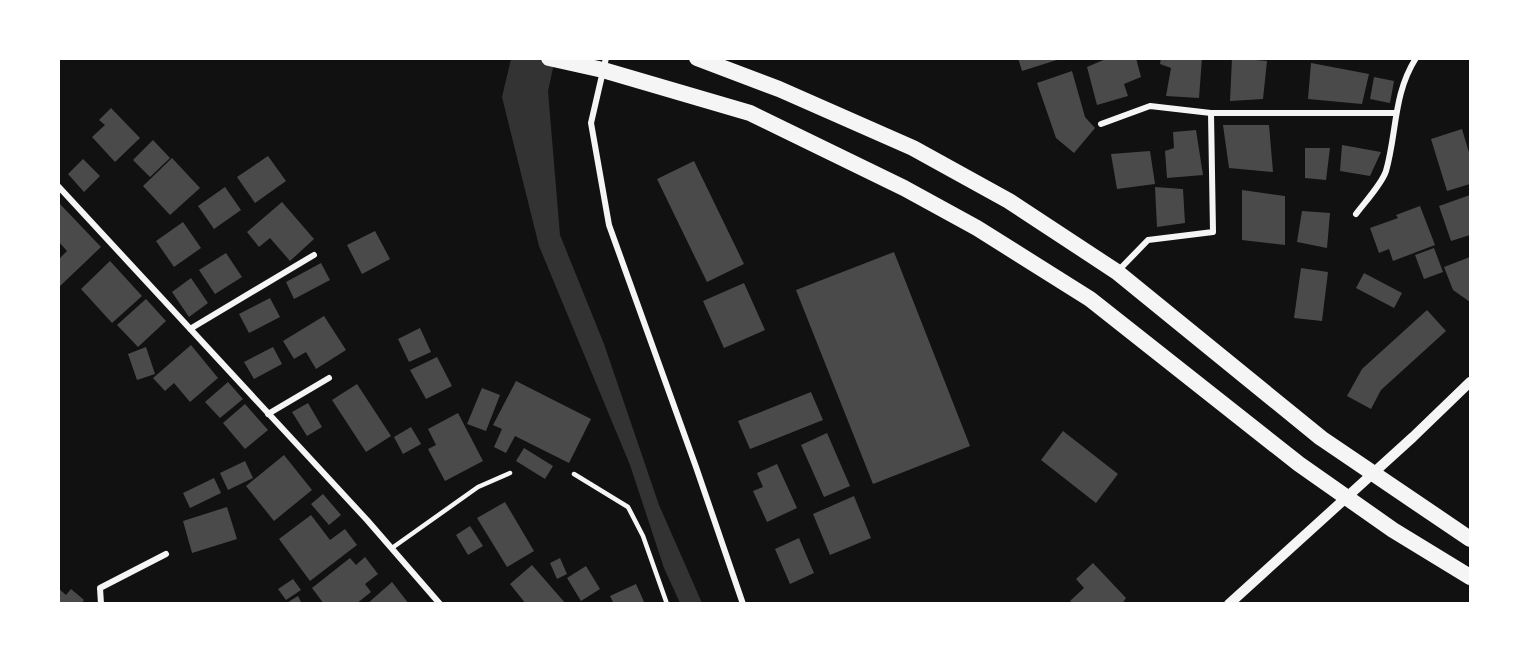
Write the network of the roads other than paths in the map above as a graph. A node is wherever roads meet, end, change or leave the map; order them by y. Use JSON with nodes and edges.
{"nodes":[{"id":1,"x":549,"y":58,"type":"edge"},
{"id":2,"x":697,"y":58,"type":"edge"},
{"id":3,"x":1416,"y":58,"type":"edge"},
{"id":4,"x":604,"y":64,"type":"edge"},
{"id":5,"x":1211,"y":113,"type":"junction"},
{"id":6,"x":1396,"y":113,"type":"junction"},
{"id":7,"x":1101,"y":124,"type":"dead end"},
{"id":8,"x":58,"y":186,"type":"edge"},
{"id":9,"x":1356,"y":214,"type":"dead end"},
{"id":10,"x":314,"y":255,"type":"dead end"},
{"id":11,"x":1118,"y":272,"type":"junction"},
{"id":12,"x":190,"y":329,"type":"junction"},
{"id":13,"x":329,"y":378,"type":"dead end"},
{"id":14,"x":1470,"y":382,"type":"edge"},
{"id":15,"x":268,"y":414,"type":"junction"},
{"id":16,"x":1373,"y":473,"type":"junction"},
{"id":17,"x":510,"y":474,"type":"dead end"},
{"id":18,"x":574,"y":474,"type":"dead end"},
{"id":19,"x":1346,"y":497,"type":"junction"},
{"id":20,"x":1470,"y":539,"type":"edge"},
{"id":21,"x":392,"y":548,"type":"junction"},
{"id":22,"x":166,"y":554,"type":"dead end"},
{"id":23,"x":1470,"y":577,"type":"edge"},
{"id":24,"x":102,"y":603,"type":"edge"},
{"id":25,"x":439,"y":603,"type":"edge"},
{"id":26,"x":667,"y":603,"type":"edge"},
{"id":27,"x":743,"y":603,"type":"edge"},
{"id":28,"x":1229,"y":603,"type":"edge"}],
"edges":[{"from":1,"to":4,"type":"highway"},
{"from":2,"to":11,"type":"highway"},
{"from":3,"to":6,"type":"street"},
{"from":4,"to":19,"type":"highway"},
{"from":4,"to":27,"type":"street"},
{"from":5,"to":6,"type":"street"},
{"from":5,"to":7,"type":"street"},
{"from":5,"to":11,"type":"street"},
{"from":6,"to":9,"type":"street"},
{"from":8,"to":12,"type":"street"},
{"from":10,"to":12,"type":"street"},
{"from":11,"to":16,"type":"highway"},
{"from":12,"to":15,"type":"street"},
{"from":13,"to":15,"type":"street"},
{"from":14,"to":16,"type":"street"},
{"from":15,"to":21,"type":"street"},
{"from":16,"to":19,"type":"street"},
{"from":16,"to":20,"type":"highway"},
{"from":17,"to":21,"type":"lane"},
{"from":18,"to":26,"type":"lane"},
{"from":19,"to":23,"type":"highway"},
{"from":19,"to":28,"type":"street"},
{"from":21,"to":25,"type":"street"},
{"from":22,"to":24,"type":"street"}]}
